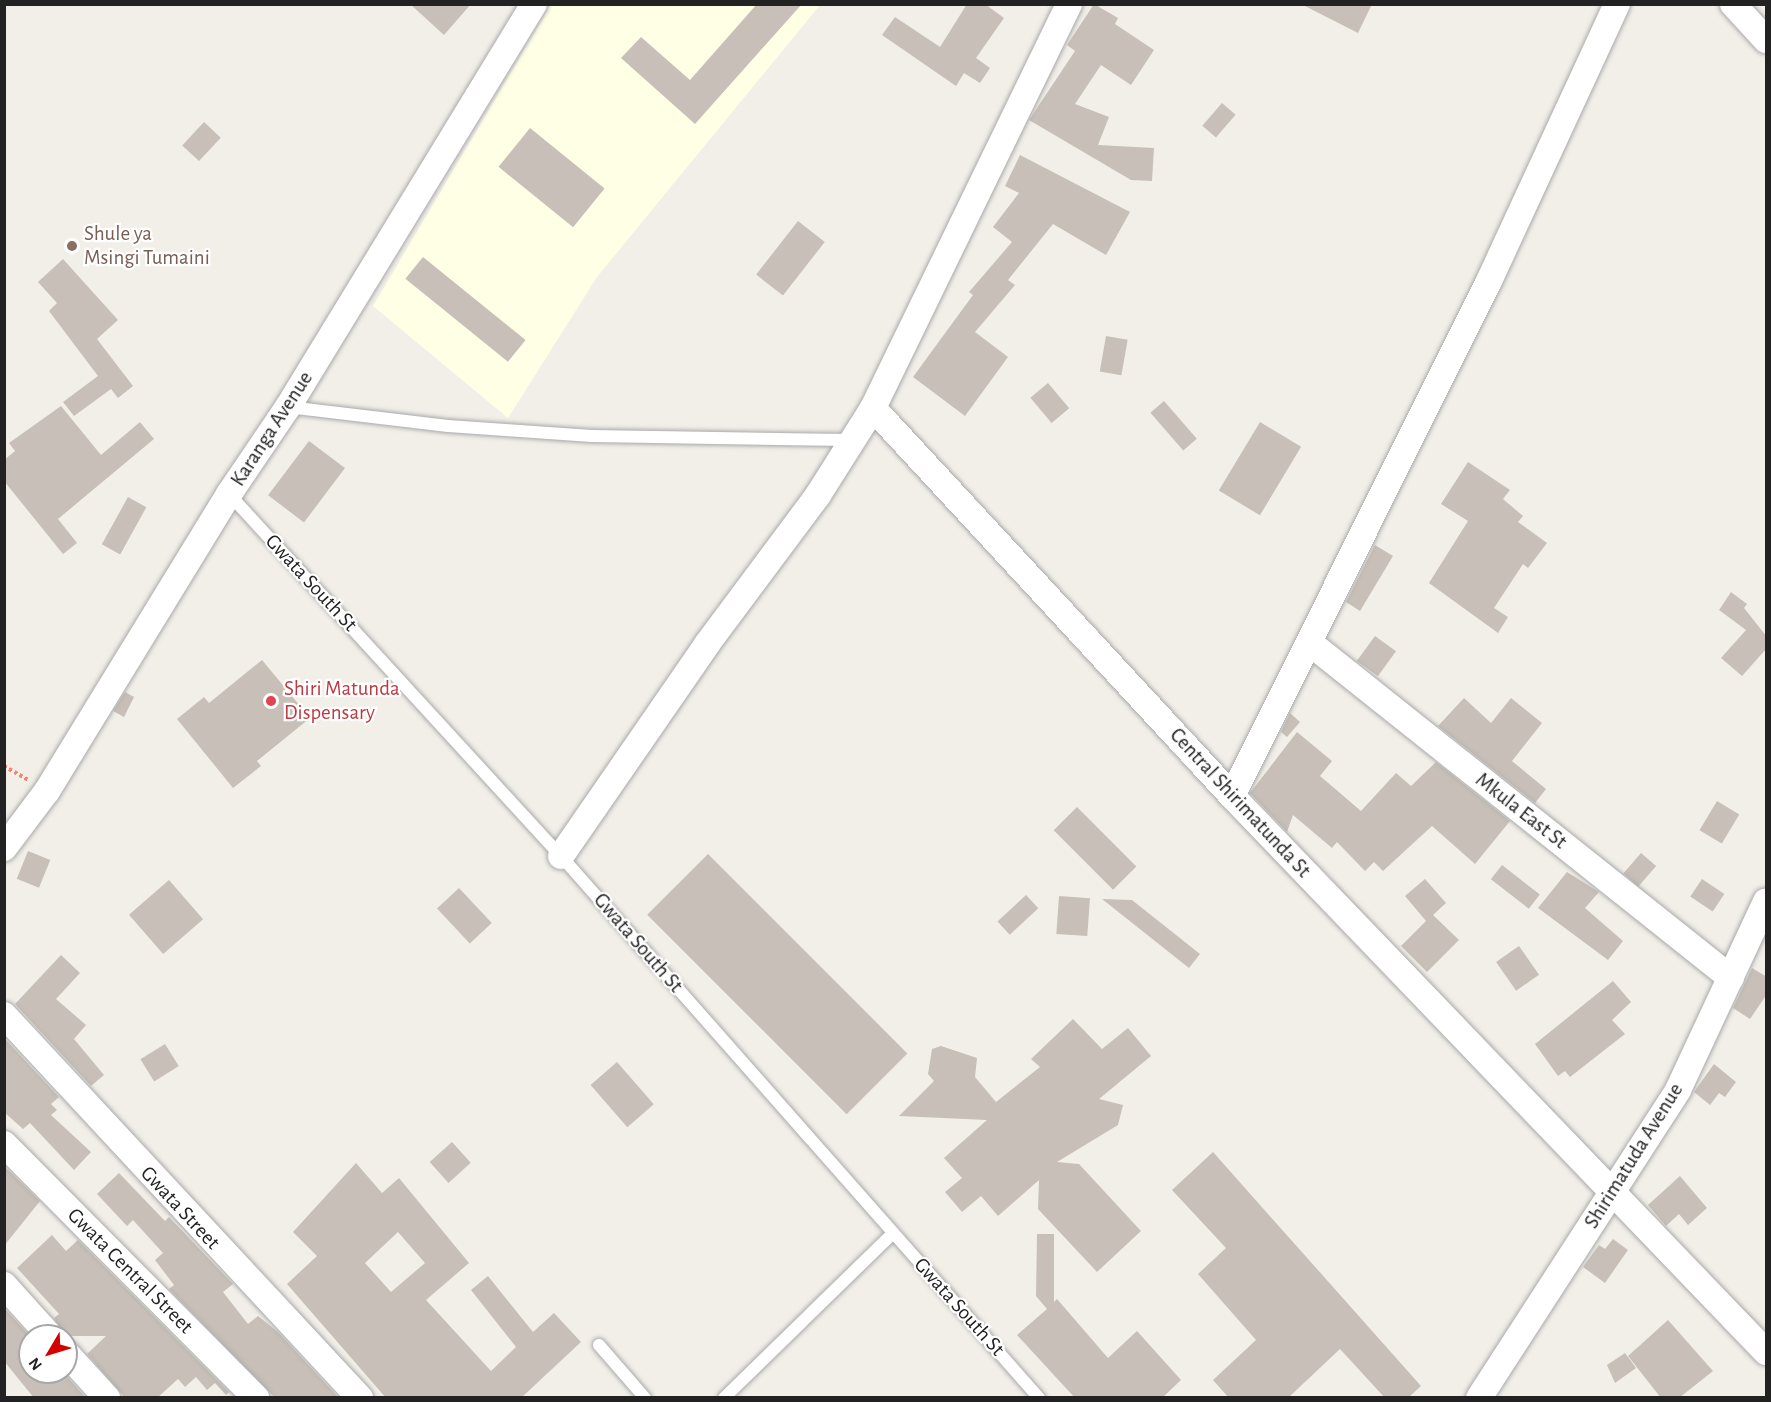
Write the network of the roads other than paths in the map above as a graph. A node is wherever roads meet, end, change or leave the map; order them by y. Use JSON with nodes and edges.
{"nodes":[{"id":1,"x":534,"y":4,"type":"edge"},
{"id":2,"x":1069,"y":4,"type":"edge"},
{"id":3,"x":1617,"y":4,"type":"edge"},
{"id":4,"x":1734,"y":4,"type":"edge"},
{"id":5,"x":1767,"y":40,"type":"edge"},
{"id":6,"x":288,"y":407,"type":"junction"},
{"id":7,"x":873,"y":408,"type":"junction"},
{"id":8,"x":852,"y":440,"type":"junction"},
{"id":9,"x":229,"y":494,"type":"junction"},
{"id":10,"x":1310,"y":643,"type":"junction"},
{"id":11,"x":1232,"y":796,"type":"junction"},
{"id":12,"x":4,"y":848,"type":"edge"},
{"id":13,"x":561,"y":856,"type":"junction"},
{"id":14,"x":1767,"y":901,"type":"edge"},
{"id":15,"x":1758,"y":944,"type":"edge"},
{"id":16,"x":1731,"y":978,"type":"junction"},
{"id":17,"x":4,"y":1015,"type":"edge"},
{"id":18,"x":4,"y":1144,"type":"edge"},
{"id":19,"x":1613,"y":1192,"type":"junction"},
{"id":20,"x":893,"y":1233,"type":"junction"},
{"id":21,"x":4,"y":1285,"type":"edge"},
{"id":22,"x":39,"y":1324,"type":"edge"},
{"id":23,"x":599,"y":1345,"type":"dead end"},
{"id":24,"x":1767,"y":1352,"type":"edge"},
{"id":25,"x":78,"y":1366,"type":"edge"},
{"id":26,"x":107,"y":1398,"type":"edge"},
{"id":27,"x":256,"y":1398,"type":"edge"},
{"id":28,"x":360,"y":1398,"type":"edge"},
{"id":29,"x":645,"y":1398,"type":"edge"},
{"id":30,"x":724,"y":1398,"type":"edge"},
{"id":31,"x":1039,"y":1398,"type":"edge"},
{"id":32,"x":1479,"y":1398,"type":"edge"}],
"edges":[{"from":1,"to":6,"type":"street","name":"Karanga Avenue"},
{"from":2,"to":7,"type":"street"},
{"from":3,"to":10,"type":"street"},
{"from":4,"to":5,"type":"street"},
{"from":6,"to":8,"type":"lane"},
{"from":6,"to":9,"type":"street","name":"Karanga Avenue"},
{"from":7,"to":8,"type":"street"},
{"from":7,"to":11,"type":"street","name":"Central Shirimatunda St"},
{"from":8,"to":13,"type":"street"},
{"from":9,"to":12,"type":"street","name":"Karanga Avenue"},
{"from":9,"to":13,"type":"lane","name":"Gwata South St"},
{"from":10,"to":11,"type":"street"},
{"from":10,"to":16,"type":"street","name":"Mkula East St"},
{"from":11,"to":19,"type":"street","name":"Central Shirimatunda St"},
{"from":13,"to":20,"type":"lane","name":"Gwata South St"},
{"from":14,"to":15,"type":"street","name":"Shirimatuda Avenue"},
{"from":15,"to":16,"type":"street","name":"Shirimatuda Avenue"},
{"from":16,"to":19,"type":"street","name":"Shirimatuda Avenue"},
{"from":17,"to":28,"type":"street","name":"Gwata Street"},
{"from":18,"to":27,"type":"street","name":"Gwata Central Street"},
{"from":19,"to":24,"type":"street","name":"Central Shirimatunda St"},
{"from":19,"to":32,"type":"street","name":"Shirimatuda Avenue"},
{"from":20,"to":30,"type":"lane"},
{"from":20,"to":31,"type":"lane","name":"Gwata South St"},
{"from":21,"to":22,"type":"street"},
{"from":23,"to":29,"type":"lane"},
{"from":25,"to":26,"type":"street"}]}
